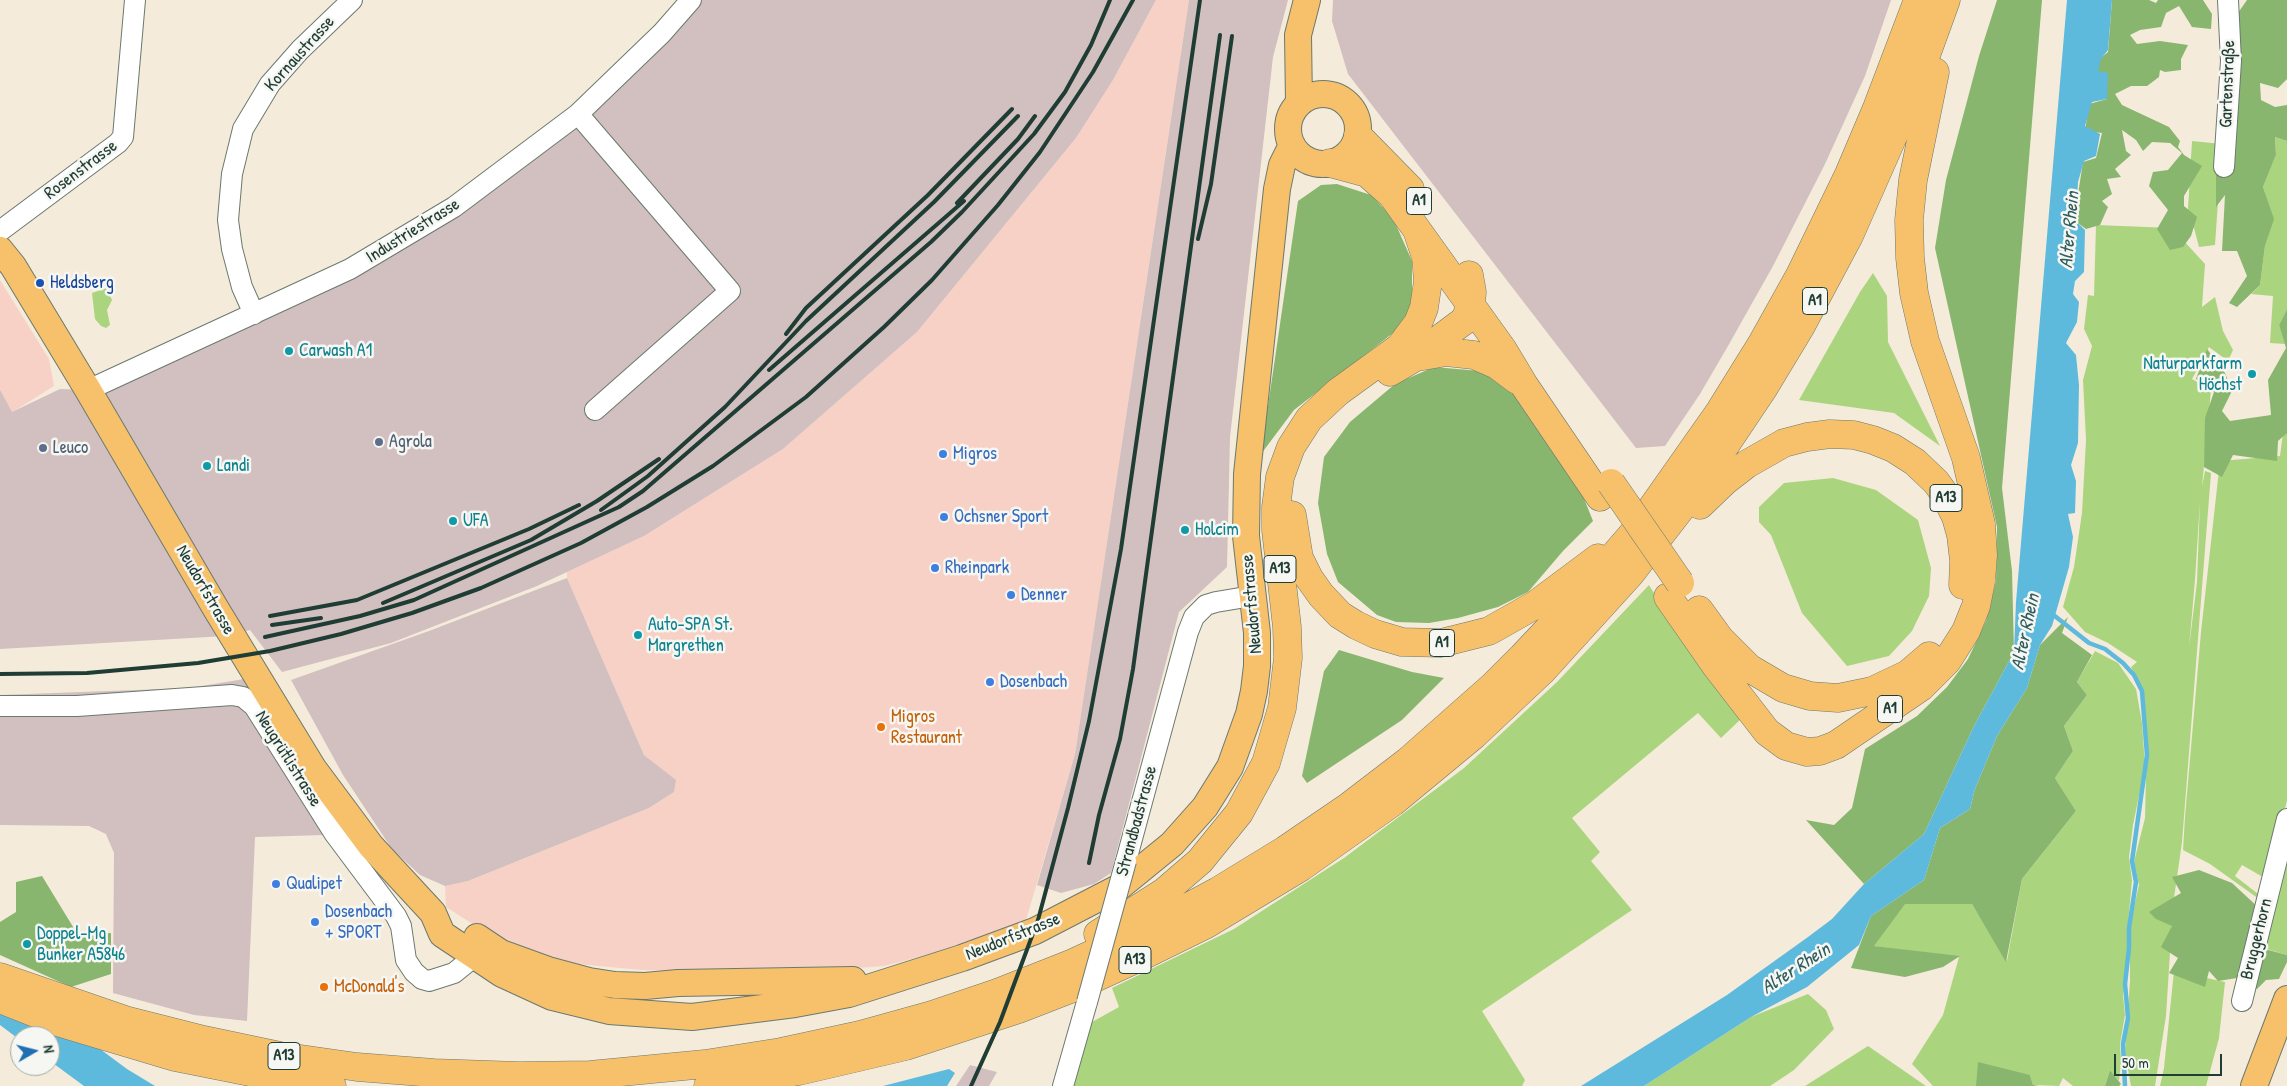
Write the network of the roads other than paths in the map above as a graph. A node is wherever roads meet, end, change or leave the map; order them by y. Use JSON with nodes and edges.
{"nodes":[{"id":1,"x":135,"y":0,"type":"edge"},
{"id":2,"x":352,"y":0,"type":"edge"},
{"id":3,"x":691,"y":0,"type":"edge"},
{"id":4,"x":1918,"y":0,"type":"edge"},
{"id":5,"x":1946,"y":0,"type":"edge"},
{"id":6,"x":1952,"y":0,"type":"edge"},
{"id":7,"x":2228,"y":0,"type":"edge"},
{"id":8,"x":1306,"y":5,"type":"edge"},
{"id":9,"x":1326,"y":93,"type":"junction"},
{"id":10,"x":1299,"y":104,"type":"junction"},
{"id":11,"x":578,"y":114,"type":"junction"},
{"id":12,"x":1358,"y":136,"type":"junction"},
{"id":13,"x":1292,"y":145,"type":"junction"},
{"id":14,"x":1323,"y":163,"type":"junction"},
{"id":15,"x":2224,"y":167,"type":"dead end"},
{"id":16,"x":1276,"y":202,"type":"junction"},
{"id":17,"x":1416,"y":230,"type":"junction"},
{"id":18,"x":0,"y":231,"type":"edge"},
{"id":19,"x":0,"y":250,"type":"edge"},
{"id":20,"x":1483,"y":306,"type":"junction"},
{"id":21,"x":254,"y":314,"type":"junction"},
{"id":22,"x":1414,"y":358,"type":"junction"},
{"id":23,"x":1524,"y":385,"type":"junction"},
{"id":24,"x":88,"y":390,"type":"junction"},
{"id":25,"x":595,"y":410,"type":"dead end"},
{"id":26,"x":1605,"y":490,"type":"junction"},
{"id":27,"x":1637,"y":529,"type":"junction"},
{"id":28,"x":1631,"y":573,"type":"junction"},
{"id":29,"x":1674,"y":590,"type":"junction"},
{"id":30,"x":1252,"y":596,"type":"junction"},
{"id":31,"x":0,"y":706,"type":"edge"},
{"id":32,"x":2287,"y":819,"type":"edge"},
{"id":33,"x":470,"y":942,"type":"junction"},
{"id":34,"x":0,"y":977,"type":"edge"},
{"id":35,"x":887,"y":980,"type":"junction"},
{"id":36,"x":997,"y":993,"type":"junction"},
{"id":37,"x":0,"y":999,"type":"edge"},
{"id":38,"x":2287,"y":999,"type":"edge"},
{"id":39,"x":2242,"y":1001,"type":"dead end"},
{"id":40,"x":332,"y":1086,"type":"edge"},
{"id":41,"x":708,"y":1086,"type":"edge"},
{"id":42,"x":1063,"y":1086,"type":"edge"},
{"id":43,"x":2254,"y":1086,"type":"edge"}],
"edges":[{"from":1,"to":18,"type":"street","name":"Rosenstrasse"},
{"from":2,"to":21,"type":"street","name":"Kornaustrasse"},
{"from":3,"to":11,"type":"street","name":"Industriestrasse"},
{"from":4,"to":27,"type":"highway","number":"A1"},
{"from":5,"to":28,"type":"highway","number":"A1"},
{"from":6,"to":29,"type":"highway","number":"A1"},
{"from":7,"to":15,"type":"street","name":"Gartenstraße"},
{"from":8,"to":9,"type":"main road"},
{"from":8,"to":10,"type":"main road"},
{"from":9,"to":10,"type":"main road"},
{"from":9,"to":12,"type":"main road"},
{"from":10,"to":13,"type":"main road"},
{"from":11,"to":21,"type":"street","name":"Industriestrasse"},
{"from":11,"to":25,"type":"street"},
{"from":12,"to":14,"type":"main road"},
{"from":12,"to":20,"type":"highway","number":"A1"},
{"from":13,"to":14,"type":"main road"},
{"from":13,"to":16,"type":"main road","name":"Neudorfstrasse"},
{"from":14,"to":16,"type":"main road"},
{"from":14,"to":17,"type":"highway","number":"A1"},
{"from":16,"to":30,"type":"main road","name":"Neudorfstrasse"},
{"from":17,"to":20,"type":"highway","number":"A1"},
{"from":17,"to":36,"type":"highway","number":"A13"},
{"from":19,"to":24,"type":"main road","name":"Neudorfstrasse"},
{"from":20,"to":22,"type":"highway","number":"A1"},
{"from":20,"to":23,"type":"highway","number":"A1"},
{"from":20,"to":26,"type":"highway","number":"A1"},
{"from":21,"to":24,"type":"street","name":"Industriestrasse"},
{"from":22,"to":23,"type":"highway","number":"A1"},
{"from":22,"to":27,"type":"highway","number":"A1"},
{"from":23,"to":26,"type":"highway","number":"A1"},
{"from":24,"to":33,"type":"main road","name":"Neudorfstrasse"},
{"from":26,"to":29,"type":"highway","number":"A13","bridge":true},
{"from":27,"to":36,"type":"highway","number":"A13"},
{"from":28,"to":29,"type":"highway","number":"A13"},
{"from":28,"to":41,"type":"highway","number":"A13"},
{"from":30,"to":35,"type":"main road","name":"Neudorfstrasse"},
{"from":30,"to":42,"type":"street","name":"Strandbadstrasse","bridge":true},
{"from":31,"to":33,"type":"street","name":"Neugrütlistrasse"},
{"from":32,"to":39,"type":"street","name":"Bruggerhorn"},
{"from":33,"to":35,"type":"main road","name":"Neudorfstrasse"},
{"from":33,"to":35,"type":"main road","name":"Neudorfstrasse"},
{"from":34,"to":36,"type":"highway","number":"A13"},
{"from":37,"to":40,"type":"highway","number":"A13"},
{"from":38,"to":43,"type":"main road"}]}
